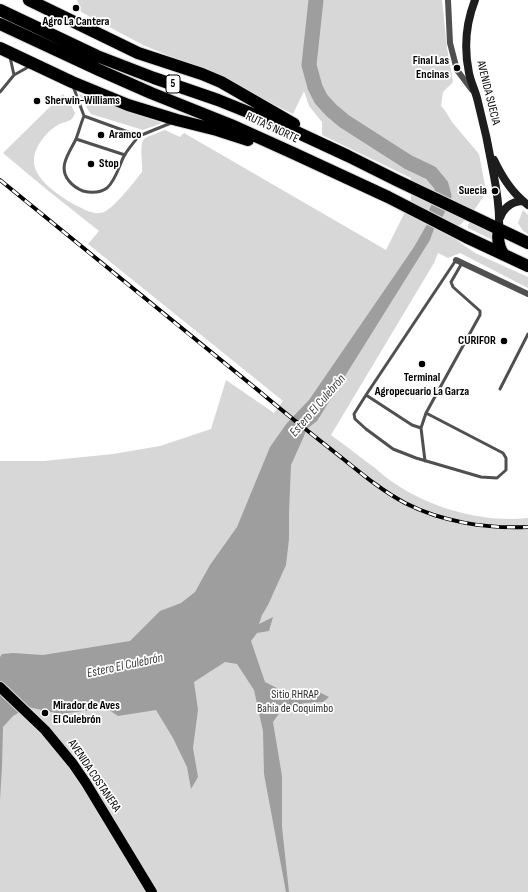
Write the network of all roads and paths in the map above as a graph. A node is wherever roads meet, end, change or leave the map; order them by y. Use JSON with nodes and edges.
{"nodes":[{"id":1,"x":448,"y":0,"type":"edge"},
{"id":2,"x":474,"y":0,"type":"edge"},
{"id":3,"x":31,"y":1,"type":"edge"},
{"id":4,"x":0,"y":10,"type":"edge"},
{"id":5,"x":0,"y":24,"type":"edge"},
{"id":6,"x":4,"y":50,"type":"edge"},
{"id":7,"x":33,"y":64,"type":"junction"},
{"id":8,"x":14,"y":75,"type":"junction"},
{"id":9,"x":72,"y":82,"type":"junction"},
{"id":10,"x":0,"y":92,"type":"edge"},
{"id":11,"x":476,"y":96,"type":"junction"},
{"id":12,"x":84,"y":116,"type":"junction"},
{"id":13,"x":177,"y":120,"type":"junction"},
{"id":14,"x":139,"y":136,"type":"junction"},
{"id":15,"x":76,"y":139,"type":"junction"},
{"id":16,"x":488,"y":144,"type":"junction"},
{"id":17,"x":293,"y":153,"type":"junction"},
{"id":18,"x":125,"y":155,"type":"junction"},
{"id":19,"x":348,"y":156,"type":"junction"},
{"id":20,"x":525,"y":203,"type":"edge"},
{"id":21,"x":500,"y":224,"type":"junction"},
{"id":22,"x":528,"y":243,"type":"edge"},
{"id":23,"x":528,"y":254,"type":"edge"},
{"id":24,"x":508,"y":257,"type":"junction"},
{"id":25,"x":456,"y":260,"type":"joint"},
{"id":26,"x":462,"y":263,"type":"junction"},
{"id":27,"x":528,"y":266,"type":"edge"},
{"id":28,"x":528,"y":294,"type":"edge"},
{"id":29,"x":528,"y":334,"type":"edge"},
{"id":30,"x":500,"y":389,"type":"dead end"},
{"id":31,"x":366,"y":395,"type":"junction"},
{"id":32,"x":426,"y":413,"type":"junction"},
{"id":33,"x":421,"y":428,"type":"junction"},
{"id":34,"x":426,"y":461,"type":"junction"},
{"id":35,"x":0,"y":687,"type":"edge"},
{"id":36,"x":152,"y":892,"type":"edge"}],
"edges":[{"from":1,"to":11,"type":"street"},
{"from":2,"to":11,"type":"main road","name":"AVENIDA SUECIA"},
{"from":3,"to":19,"type":"highway"},
{"from":4,"to":19,"type":"highway","name":"RUTA 5 NORTE","number":"5"},
{"from":5,"to":17,"type":"highway","name":"RUTA 5 NORTE","number":"5"},
{"from":6,"to":7,"type":"highway"},
{"from":6,"to":8,"type":"lane"},
{"from":7,"to":8,"type":"lane"},
{"from":7,"to":9,"type":"highway"},
{"from":8,"to":10,"type":"lane"},
{"from":9,"to":12,"type":"lane"},
{"from":9,"to":13,"type":"highway"},
{"from":11,"to":16,"type":"main road","name":"AVENIDA SUECIA"},
{"from":12,"to":14,"type":"lane"},
{"from":12,"to":15,"type":"lane"},
{"from":13,"to":14,"type":"lane"},
{"from":13,"to":17,"type":"highway"},
{"from":14,"to":18,"type":"lane"},
{"from":15,"to":18,"type":"lane"},
{"from":15,"to":18,"type":"lane"},
{"from":16,"to":20,"type":"main road","name":"AVENIDA SUECIA"},
{"from":16,"to":21,"type":"main road","name":"AVENIDA SUECIA"},
{"from":17,"to":24,"type":"highway","name":"RUTA 5 NORTE","number":"5"},
{"from":19,"to":21,"type":"highway","name":"RUTA 5 NORTE","number":"5"},
{"from":20,"to":21,"type":"main road"},
{"from":21,"to":22,"type":"highway","name":"RUTA 5 NORTE","number":"5"},
{"from":21,"to":24,"type":"highway"},
{"from":23,"to":24,"type":"highway"},
{"from":24,"to":27,"type":"highway","name":"RUTA 5 NORTE","number":"5"},
{"from":25,"to":26,"type":"street"},
{"from":25,"to":31,"type":"lane"},
{"from":26,"to":28,"type":"street"},
{"from":26,"to":32,"type":"lane"},
{"from":29,"to":30,"type":"lane"},
{"from":31,"to":33,"type":"lane"},
{"from":31,"to":34,"type":"lane"},
{"from":32,"to":33,"type":"lane"},
{"from":32,"to":34,"type":"lane"},
{"from":33,"to":34,"type":"lane"},
{"from":35,"to":36,"type":"main road","name":"AVENIDA COSTANERA"}]}
